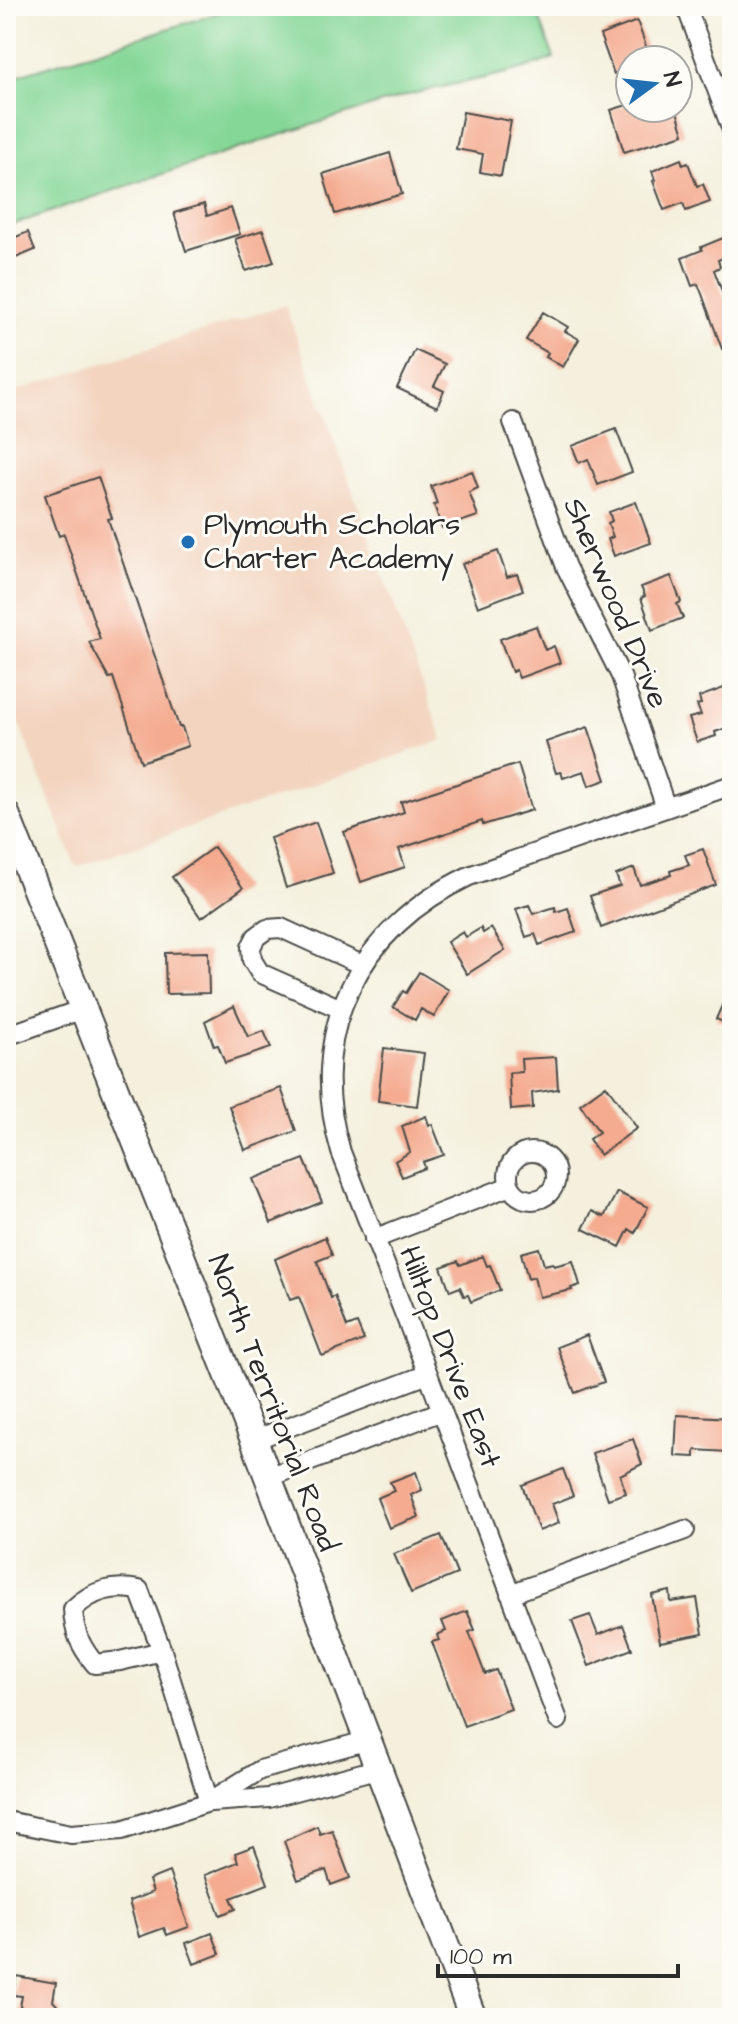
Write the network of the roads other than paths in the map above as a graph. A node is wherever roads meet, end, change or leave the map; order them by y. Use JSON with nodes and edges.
{"nodes":[{"id":1,"x":686,"y":6,"type":"edge"},
{"id":2,"x":732,"y":130,"type":"edge"},
{"id":3,"x":513,"y":422,"type":"dead end"},
{"id":4,"x":732,"y":785,"type":"edge"},
{"id":5,"x":666,"y":808,"type":"junction"},
{"id":6,"x":6,"y":814,"type":"edge"},
{"id":7,"x":14,"y":856,"type":"edge"},
{"id":8,"x":362,"y":965,"type":"junction"},
{"id":9,"x":83,"y":1009,"type":"junction"},
{"id":10,"x":341,"y":1009,"type":"junction"},
{"id":11,"x":6,"y":1036,"type":"edge"},
{"id":12,"x":510,"y":1186,"type":"dead end"},
{"id":13,"x":374,"y":1239,"type":"junction"},
{"id":14,"x":428,"y":1374,"type":"junction"},
{"id":15,"x":442,"y":1411,"type":"junction"},
{"id":16,"x":254,"y":1440,"type":"junction"},
{"id":17,"x":269,"y":1477,"type":"junction"},
{"id":18,"x":685,"y":1530,"type":"dead end"},
{"id":19,"x":510,"y":1594,"type":"junction"},
{"id":20,"x":162,"y":1651,"type":"junction"},
{"id":21,"x":558,"y":1720,"type":"dead end"},
{"id":22,"x":369,"y":1740,"type":"junction"},
{"id":23,"x":380,"y":1768,"type":"junction"},
{"id":24,"x":209,"y":1802,"type":"junction"},
{"id":25,"x":6,"y":1821,"type":"edge"},
{"id":26,"x":473,"y":2018,"type":"edge"}],
"edges":[{"from":1,"to":2,"type":"street"},
{"from":3,"to":5,"type":"street","name":"Sherwood Drive"},
{"from":4,"to":5,"type":"street","name":"Hilltop Drive East"},
{"from":5,"to":8,"type":"street","name":"Hilltop Drive East"},
{"from":6,"to":7,"type":"main road","name":"North Territorial Road"},
{"from":7,"to":9,"type":"main road","name":"North Territorial Road"},
{"from":8,"to":10,"type":"street","name":"Hilltop Drive East"},
{"from":8,"to":10,"type":"street"},
{"from":9,"to":11,"type":"street"},
{"from":9,"to":16,"type":"main road","name":"North Territorial Road"},
{"from":10,"to":13,"type":"street","name":"Hilltop Drive East"},
{"from":12,"to":13,"type":"street"},
{"from":13,"to":14,"type":"street","name":"Hilltop Drive East"},
{"from":14,"to":15,"type":"street","name":"Hilltop Drive East"},
{"from":14,"to":16,"type":"street"},
{"from":15,"to":17,"type":"street"},
{"from":15,"to":19,"type":"street","name":"Hilltop Drive East"},
{"from":16,"to":17,"type":"main road","name":"North Territorial Road"},
{"from":17,"to":22,"type":"main road","name":"North Territorial Road"},
{"from":18,"to":19,"type":"street"},
{"from":19,"to":21,"type":"street","name":"Hilltop Drive East"},
{"from":20,"to":20,"type":"street"},
{"from":20,"to":24,"type":"street"},
{"from":22,"to":23,"type":"main road","name":"North Territorial Road"},
{"from":22,"to":24,"type":"street"},
{"from":23,"to":24,"type":"street"},
{"from":23,"to":26,"type":"main road","name":"North Territorial Road"},
{"from":24,"to":25,"type":"street"}]}
